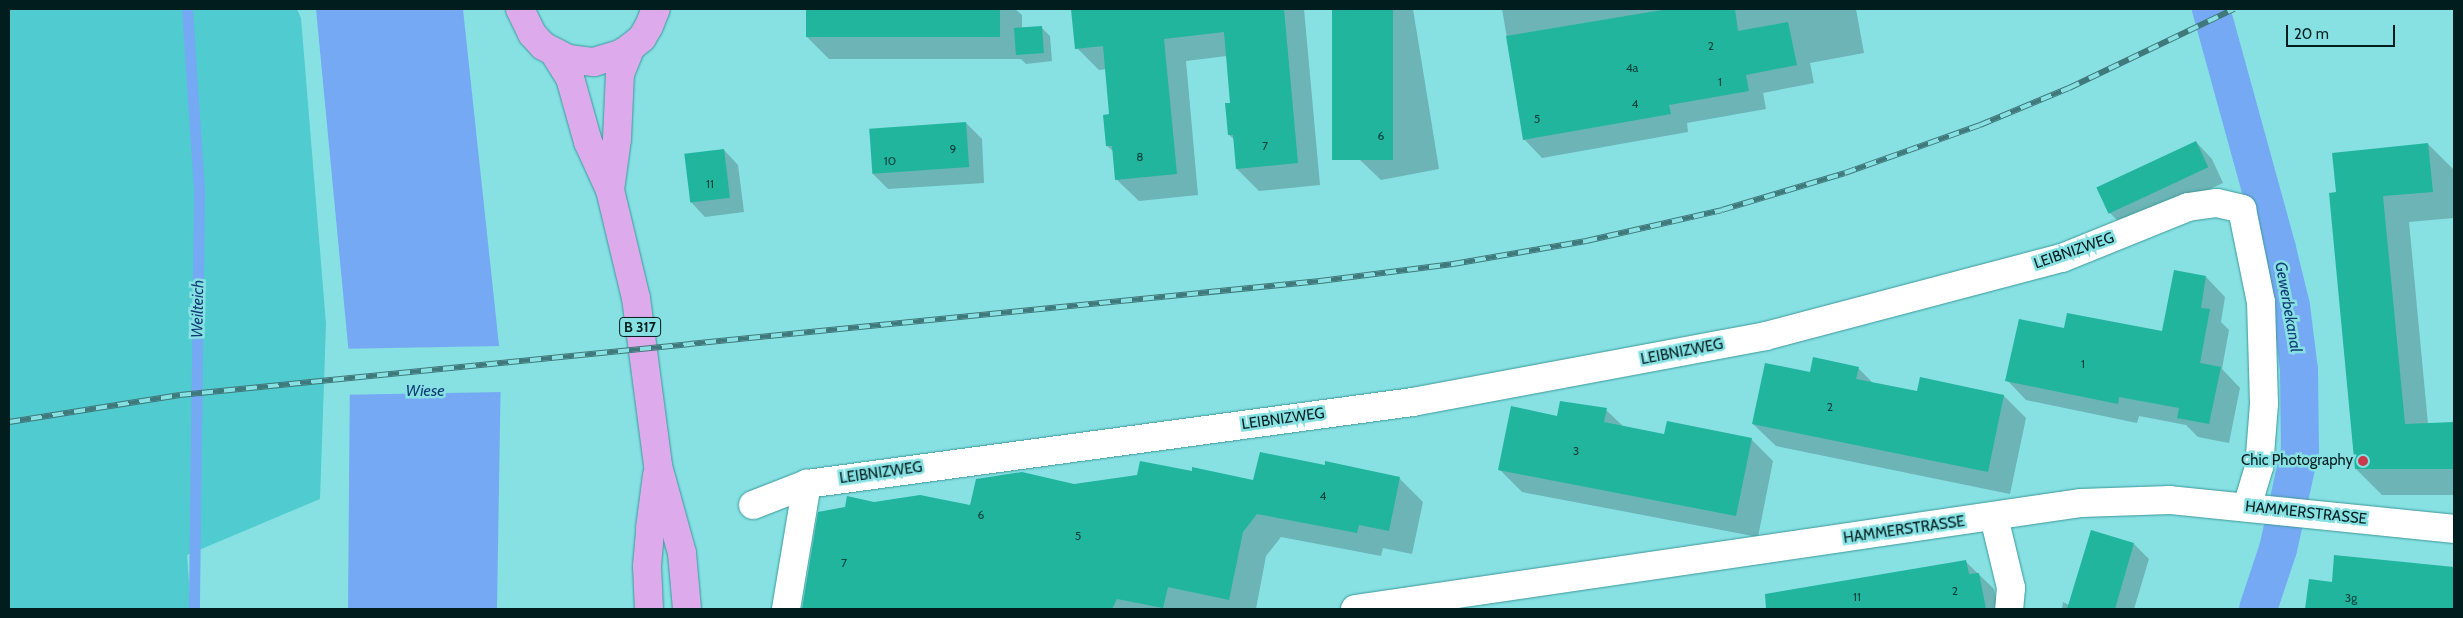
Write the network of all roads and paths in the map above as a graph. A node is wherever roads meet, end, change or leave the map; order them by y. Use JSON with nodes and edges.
{"nodes":[{"id":1,"x":520,"y":9,"type":"edge"},
{"id":2,"x":656,"y":9,"type":"edge"},
{"id":3,"x":631,"y":47,"type":"junction"},
{"id":4,"x":555,"y":54,"type":"junction"},
{"id":5,"x":610,"y":190,"type":"junction"},
{"id":6,"x":658,"y":466,"type":"junction"},
{"id":7,"x":808,"y":484,"type":"junction"},
{"id":8,"x":753,"y":505,"type":"dead end"},
{"id":9,"x":2255,"y":507,"type":"junction"},
{"id":10,"x":1994,"y":517,"type":"junction"},
{"id":11,"x":2454,"y":529,"type":"edge"},
{"id":12,"x":1413,"y":605,"type":"edge"},
{"id":13,"x":649,"y":609,"type":"edge"},
{"id":14,"x":688,"y":609,"type":"edge"},
{"id":15,"x":786,"y":609,"type":"edge"},
{"id":16,"x":1355,"y":609,"type":"edge"},
{"id":17,"x":2009,"y":609,"type":"edge"}],
"edges":[{"from":1,"to":4,"type":"main road"},
{"from":2,"to":3,"type":"main road"},
{"from":3,"to":4,"type":"main road"},
{"from":3,"to":5,"type":"main road","number":"B 317"},
{"from":4,"to":5,"type":"main road","number":"B 317"},
{"from":5,"to":6,"type":"main road","number":"B 317"},
{"from":6,"to":13,"type":"main road","number":"B 317"},
{"from":6,"to":14,"type":"main road","number":"B 317"},
{"from":7,"to":8,"type":"street","name":"LEIBNIZWEG"},
{"from":7,"to":9,"type":"street","name":"LEIBNIZWEG"},
{"from":7,"to":15,"type":"street"},
{"from":9,"to":10,"type":"street","name":"HAMMERSTRASSE"},
{"from":9,"to":11,"type":"street","name":"HAMMERSTRASSE"},
{"from":10,"to":12,"type":"street","name":"HAMMERSTRASSE"},
{"from":10,"to":17,"type":"street"},
{"from":12,"to":16,"type":"street","name":"HAMMERSTRASSE"}]}
